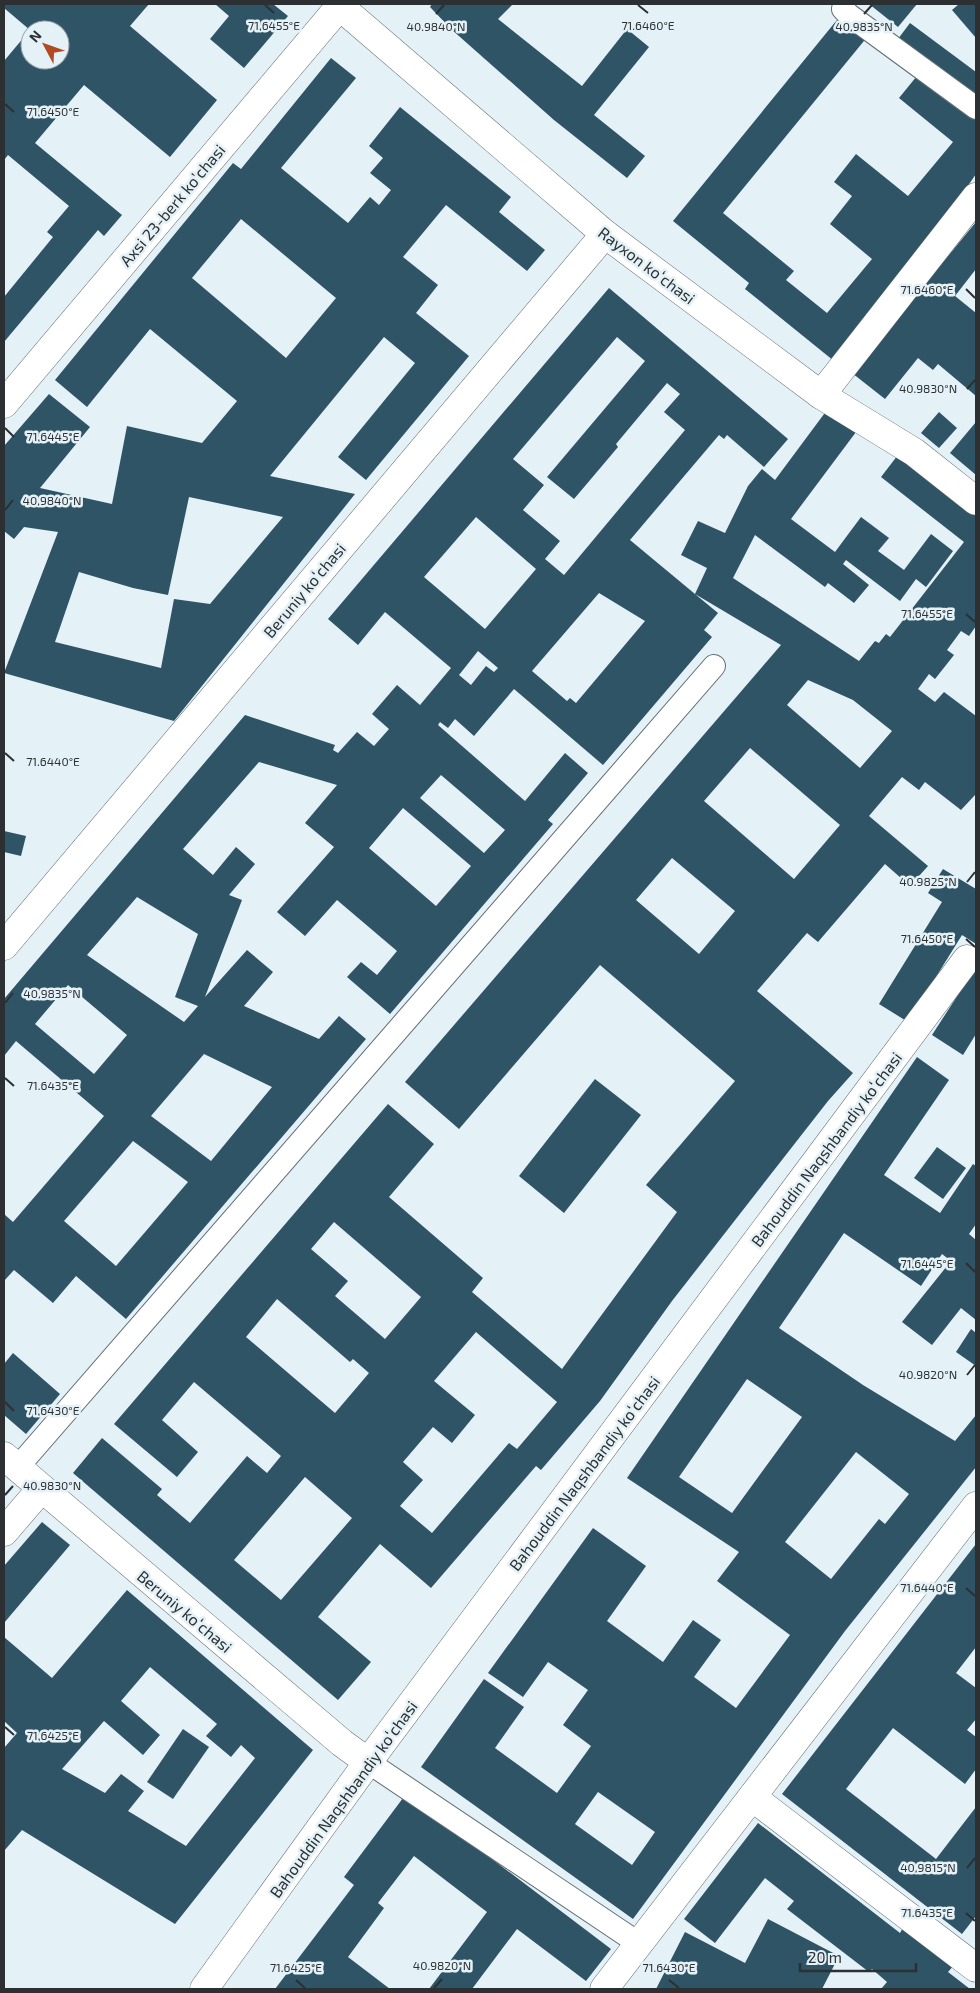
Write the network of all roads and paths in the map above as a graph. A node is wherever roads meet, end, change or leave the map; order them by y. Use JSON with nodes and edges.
{"nodes":[{"id":1,"x":844,"y":4,"type":"edge"},
{"id":2,"x":338,"y":5,"type":"edge"},
{"id":3,"x":976,"y":108,"type":"edge"},
{"id":4,"x":976,"y":196,"type":"edge"},
{"id":5,"x":605,"y":234,"type":"junction"},
{"id":6,"x":821,"y":395,"type":"junction"},
{"id":7,"x":4,"y":404,"type":"edge"},
{"id":8,"x":976,"y":501,"type":"edge"},
{"id":9,"x":714,"y":666,"type":"dead end"},
{"id":10,"x":4,"y":946,"type":"edge"},
{"id":11,"x":967,"y":960,"type":"dead end"},
{"id":12,"x":10,"y":1462,"type":"edge"},
{"id":13,"x":41,"y":1489,"type":"junction"},
{"id":14,"x":976,"y":1506,"type":"edge"},
{"id":15,"x":4,"y":1532,"type":"edge"},
{"id":16,"x":368,"y":1762,"type":"junction"},
{"id":17,"x":752,"y":1797,"type":"junction"},
{"id":18,"x":638,"y":1943,"type":"junction"},
{"id":19,"x":976,"y":1968,"type":"edge"},
{"id":20,"x":204,"y":1989,"type":"edge"},
{"id":21,"x":604,"y":1989,"type":"edge"}],
"edges":[{"from":1,"to":3,"type":"lane"},
{"from":2,"to":5,"type":"street","name":"Rayxon koʻchasi"},
{"from":2,"to":7,"type":"street","name":"Аxsi 23-berk koʼchasi"},
{"from":4,"to":6,"type":"street"},
{"from":5,"to":6,"type":"street","name":"Rayxon koʻchasi"},
{"from":5,"to":10,"type":"street","name":"Beruniy koʻchasi"},
{"from":6,"to":8,"type":"street","name":"Rayxon koʻchasi"},
{"from":9,"to":12,"type":"lane"},
{"from":11,"to":16,"type":"street","name":"Bahouddin Naqshbandiy koʻchasi"},
{"from":12,"to":13,"type":"street","name":"Beruniy koʻchasi"},
{"from":13,"to":15,"type":"street"},
{"from":13,"to":16,"type":"street","name":"Beruniy koʻchasi"},
{"from":14,"to":17,"type":"street"},
{"from":16,"to":18,"type":"lane"},
{"from":16,"to":20,"type":"street","name":"Bahouddin Naqshbandiy koʻchasi"},
{"from":17,"to":18,"type":"street"},
{"from":17,"to":19,"type":"street"},
{"from":18,"to":21,"type":"street"}]}
